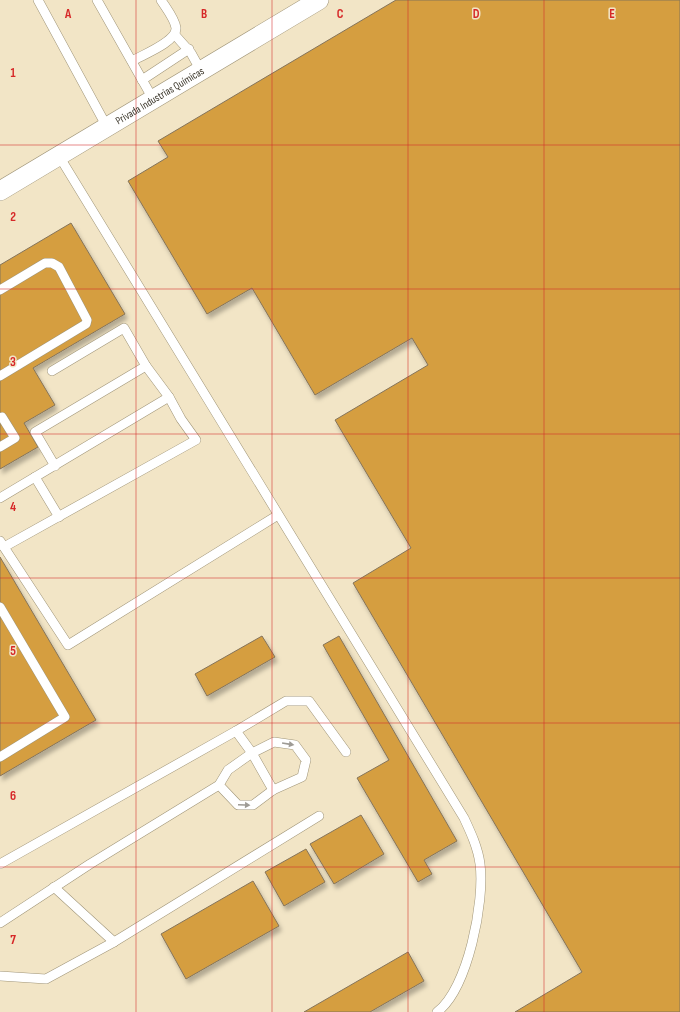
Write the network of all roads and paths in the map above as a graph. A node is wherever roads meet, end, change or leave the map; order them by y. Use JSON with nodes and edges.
{"nodes":[{"id":1,"x":38,"y":0,"type":"edge"},
{"id":2,"x":97,"y":0,"type":"edge"},
{"id":3,"x":161,"y":0,"type":"edge"},
{"id":4,"x":319,"y":0,"type":"edge"},
{"id":5,"x":175,"y":35,"type":"junction"},
{"id":6,"x":189,"y":49,"type":"junction"},
{"id":7,"x":132,"y":61,"type":"junction"},
{"id":8,"x":201,"y":71,"type":"junction"},
{"id":9,"x":142,"y":80,"type":"junction"},
{"id":10,"x":153,"y":99,"type":"junction"},
{"id":11,"x":107,"y":127,"type":"junction"},
{"id":12,"x":59,"y":156,"type":"junction"},
{"id":13,"x":0,"y":191,"type":"edge"},
{"id":14,"x":0,"y":290,"type":"edge"},
{"id":15,"x":146,"y":366,"type":"junction"},
{"id":16,"x":52,"y":371,"type":"dead end"},
{"id":17,"x":0,"y":376,"type":"edge"},
{"id":18,"x":169,"y":397,"type":"junction"},
{"id":19,"x":1,"y":416,"type":"edge"},
{"id":20,"x":0,"y":447,"type":"edge"},
{"id":21,"x":55,"y":466,"type":"junction"},
{"id":22,"x":35,"y":477,"type":"junction"},
{"id":23,"x":0,"y":498,"type":"edge"},
{"id":24,"x":278,"y":514,"type":"junction"},
{"id":25,"x":59,"y":517,"type":"junction"},
{"id":26,"x":2,"y":544,"type":"edge"},
{"id":27,"x":0,"y":607,"type":"edge"},
{"id":28,"x":236,"y":731,"type":"junction"},
{"id":29,"x":346,"y":752,"type":"dead end"},
{"id":30,"x":252,"y":753,"type":"junction"},
{"id":31,"x":0,"y":757,"type":"edge"},
{"id":32,"x":219,"y":785,"type":"junction"},
{"id":33,"x":273,"y":790,"type":"junction"},
{"id":34,"x":319,"y":816,"type":"dead end"},
{"id":35,"x":0,"y":864,"type":"edge"},
{"id":36,"x":54,"y":887,"type":"junction"},
{"id":37,"x":0,"y":923,"type":"edge"},
{"id":38,"x":114,"y":942,"type":"junction"},
{"id":39,"x":0,"y":976,"type":"edge"},
{"id":40,"x":437,"y":1012,"type":"edge"}],
"edges":[{"from":1,"to":11,"type":"lane"},
{"from":2,"to":7,"type":"lane"},
{"from":3,"to":5,"type":"lane"},
{"from":4,"to":8,"type":"street","name":"Privada Industrias Químicas"},
{"from":5,"to":6,"type":"lane"},
{"from":5,"to":7,"type":"lane"},
{"from":6,"to":8,"type":"lane"},
{"from":6,"to":9,"type":"lane"},
{"from":7,"to":9,"type":"lane"},
{"from":8,"to":10,"type":"street","name":"Privada Industrias Químicas"},
{"from":9,"to":10,"type":"lane"},
{"from":10,"to":11,"type":"street","name":"Privada Industrias Químicas"},
{"from":11,"to":12,"type":"street","name":"Privada Industrias Químicas"},
{"from":12,"to":13,"type":"street","name":"Privada Industrias Químicas"},
{"from":12,"to":24,"type":"lane"},
{"from":14,"to":17,"type":"lane"},
{"from":15,"to":16,"type":"lane"},
{"from":15,"to":18,"type":"lane"},
{"from":15,"to":21,"type":"lane"},
{"from":18,"to":21,"type":"lane"},
{"from":18,"to":25,"type":"lane"},
{"from":19,"to":20,"type":"lane"},
{"from":21,"to":22,"type":"lane"},
{"from":22,"to":23,"type":"lane"},
{"from":22,"to":25,"type":"lane"},
{"from":24,"to":26,"type":"lane"},
{"from":24,"to":40,"type":"lane"},
{"from":25,"to":26,"type":"lane"},
{"from":27,"to":31,"type":"lane"},
{"from":28,"to":29,"type":"lane"},
{"from":28,"to":30,"type":"lane"},
{"from":28,"to":35,"type":"lane"},
{"from":30,"to":32,"type":"lane"},
{"from":30,"to":33,"type":"lane"},
{"from":30,"to":33,"type":"lane","one_way":true},
{"from":32,"to":33,"type":"lane","one_way":true},
{"from":32,"to":36,"type":"lane"},
{"from":34,"to":38,"type":"lane"},
{"from":36,"to":37,"type":"lane"},
{"from":36,"to":38,"type":"lane"},
{"from":38,"to":39,"type":"lane"}]}
